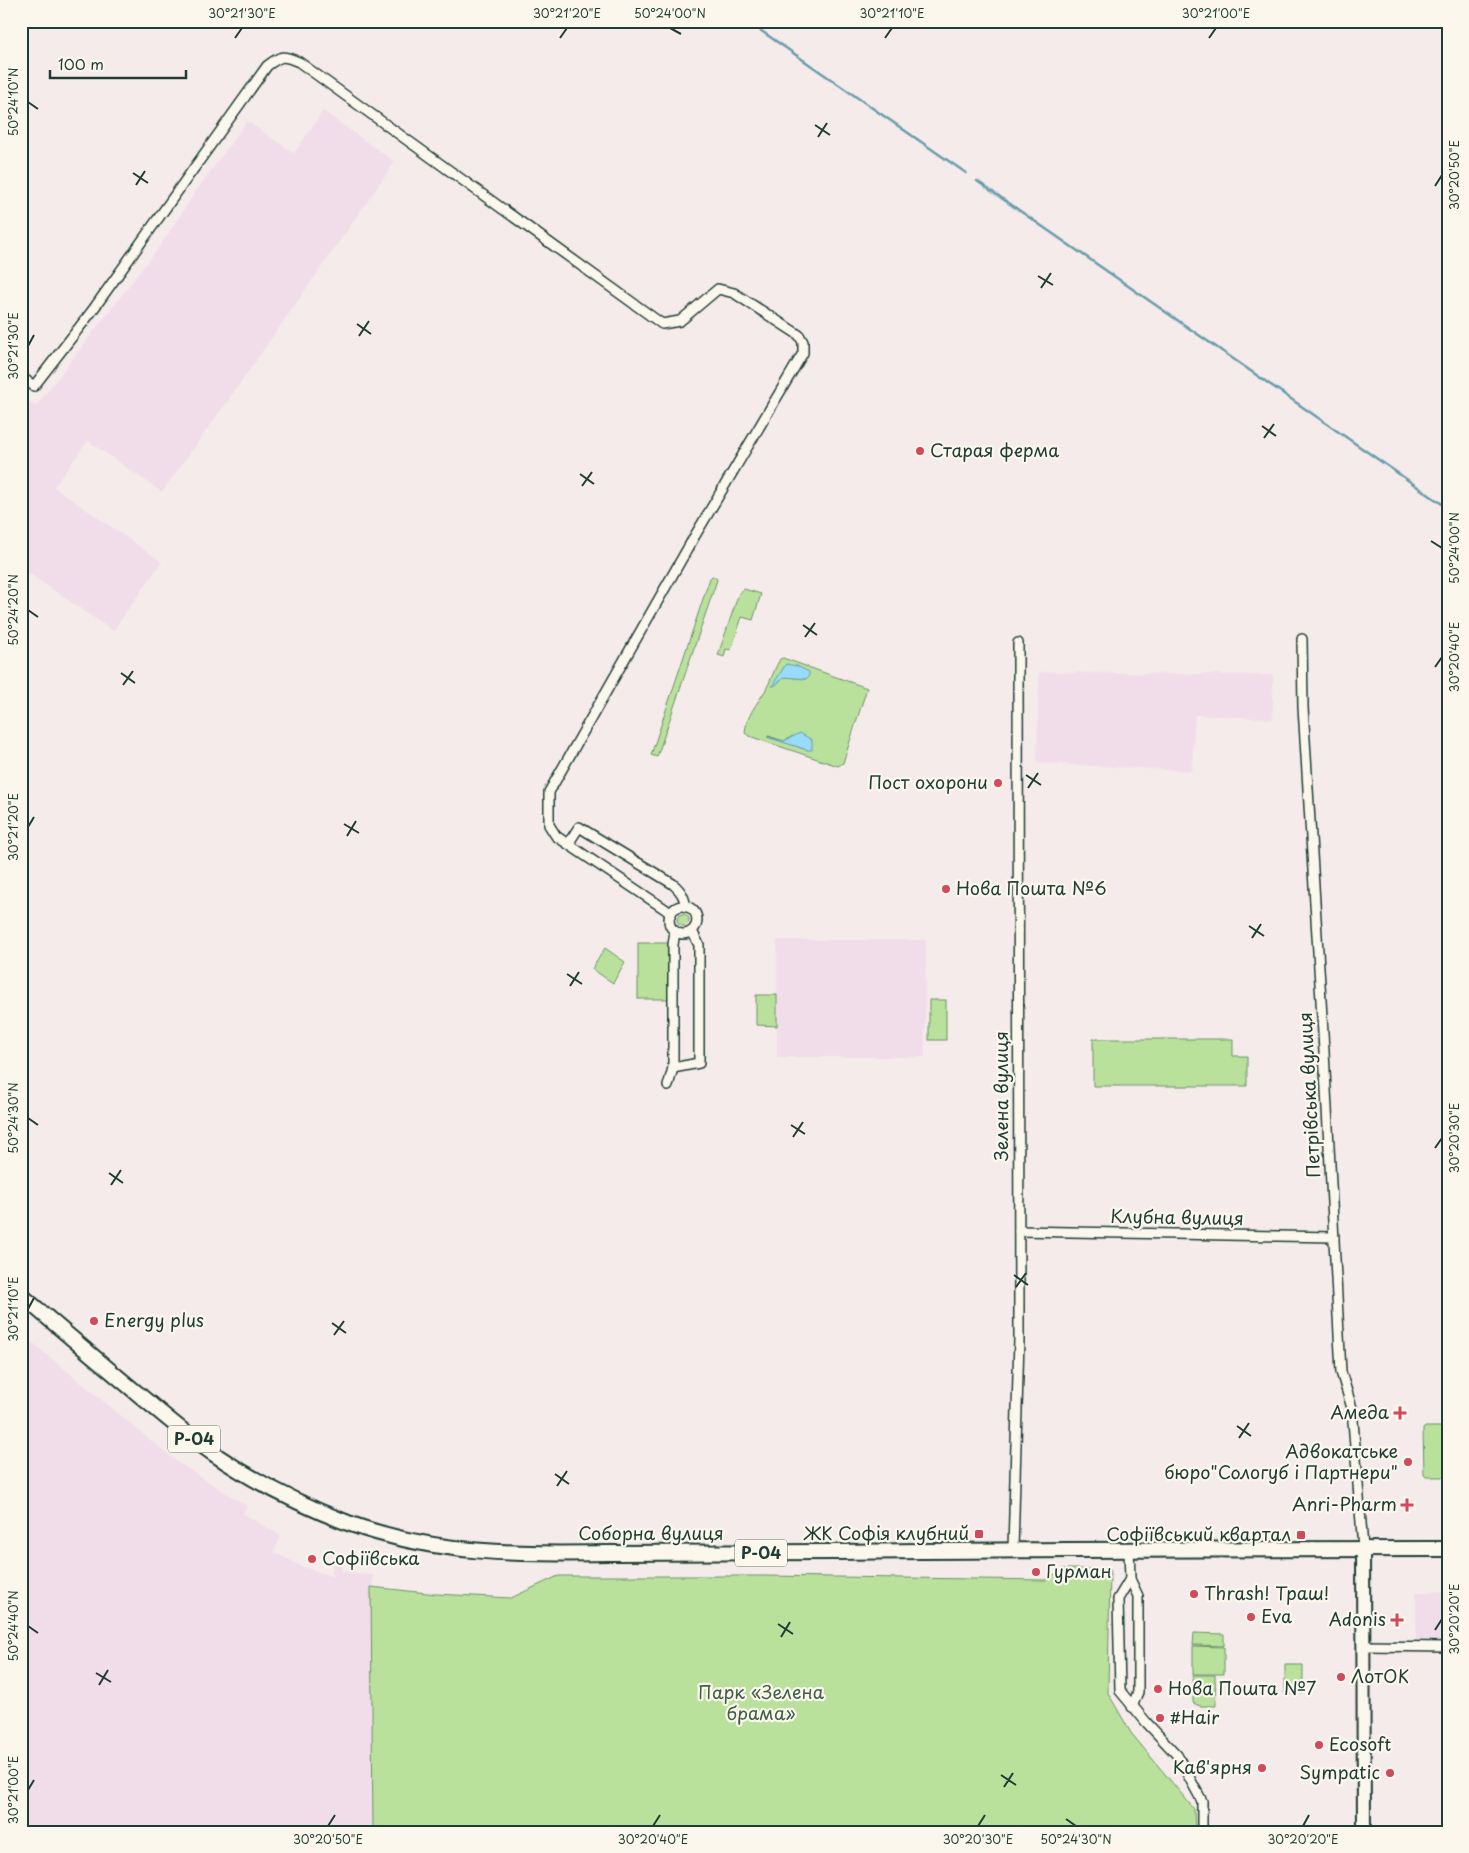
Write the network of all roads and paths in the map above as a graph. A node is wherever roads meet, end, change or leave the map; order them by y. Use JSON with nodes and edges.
{"nodes":[{"id":1,"x":21,"y":377,"type":"edge"},
{"id":2,"x":1302,"y":639,"type":"dead end"},
{"id":3,"x":1018,"y":642,"type":"dead end"},
{"id":4,"x":568,"y":844,"type":"junction"},
{"id":5,"x":686,"y":906,"type":"junction"},
{"id":6,"x":671,"y":914,"type":"junction"},
{"id":7,"x":675,"y":931,"type":"junction"},
{"id":8,"x":692,"y":931,"type":"junction"},
{"id":9,"x":674,"y":1068,"type":"junction"},
{"id":10,"x":668,"y":1086,"type":"dead end"},
{"id":11,"x":1019,"y":1231,"type":"junction"},
{"id":12,"x":1334,"y":1237,"type":"junction"},
{"id":13,"x":21,"y":1295,"type":"edge"},
{"id":14,"x":1363,"y":1548,"type":"junction"},
{"id":15,"x":1013,"y":1549,"type":"junction"},
{"id":16,"x":1129,"y":1549,"type":"junction"},
{"id":17,"x":1448,"y":1549,"type":"edge"},
{"id":18,"x":1130,"y":1579,"type":"junction"},
{"id":19,"x":1364,"y":1646,"type":"junction"},
{"id":20,"x":1448,"y":1647,"type":"edge"},
{"id":21,"x":1132,"y":1707,"type":"junction"},
{"id":22,"x":1202,"y":1832,"type":"edge"},
{"id":23,"x":1364,"y":1832,"type":"edge"}],
"edges":[{"from":1,"to":4,"type":"street"},
{"from":2,"to":12,"type":"street","name":"Петрівська вулиця"},
{"from":3,"to":11,"type":"street","name":"Зелена вулиця"},
{"from":4,"to":5,"type":"street"},
{"from":4,"to":6,"type":"street"},
{"from":5,"to":6,"type":"street"},
{"from":5,"to":8,"type":"street"},
{"from":6,"to":7,"type":"street"},
{"from":7,"to":8,"type":"street"},
{"from":7,"to":9,"type":"street"},
{"from":8,"to":9,"type":"street"},
{"from":9,"to":10,"type":"street"},
{"from":11,"to":12,"type":"street","name":"Клубна вулиця"},
{"from":11,"to":15,"type":"street","name":"Зелена вулиця"},
{"from":12,"to":14,"type":"street","name":"Петрівська вулиця"},
{"from":13,"to":15,"type":"main road","name":"Соборна вулиця","number":"Р-04"},
{"from":14,"to":16,"type":"main road","name":"Соборна вулиця","number":"Р-04"},
{"from":14,"to":17,"type":"main road","name":"Соборна вулиця","number":"Р-04"},
{"from":14,"to":19,"type":"main road"},
{"from":15,"to":16,"type":"main road","name":"Соборна вулиця","number":"Р-04"},
{"from":16,"to":18,"type":"street"},
{"from":18,"to":21,"type":"street"},
{"from":18,"to":21,"type":"street"},
{"from":19,"to":20,"type":"street"},
{"from":19,"to":23,"type":"main road"},
{"from":21,"to":22,"type":"street"}]}
